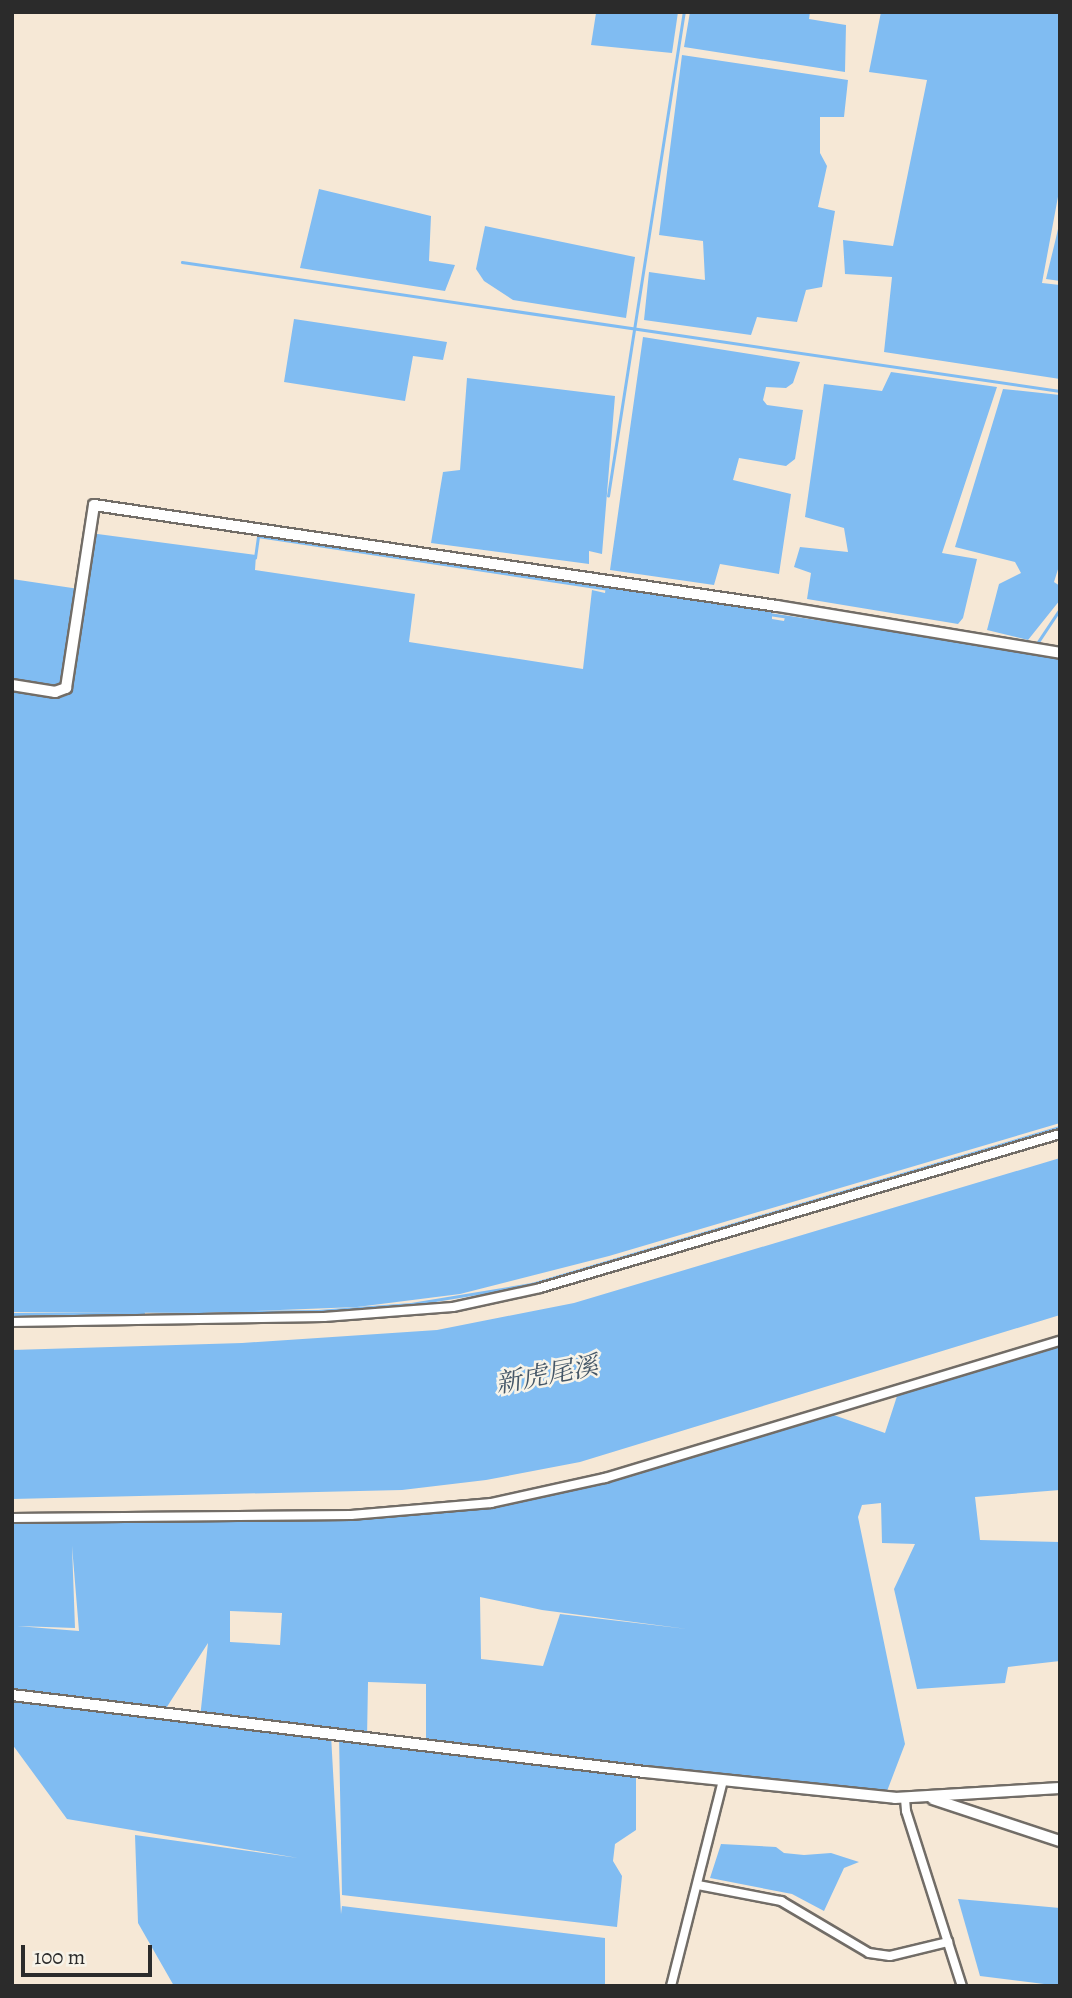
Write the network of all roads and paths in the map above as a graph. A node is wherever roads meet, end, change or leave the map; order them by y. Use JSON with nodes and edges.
{"nodes":[{"id":1,"x":1060,"y":653,"type":"edge"},
{"id":2,"x":12,"y":685,"type":"edge"},
{"id":3,"x":1060,"y":1134,"type":"edge"},
{"id":4,"x":12,"y":1322,"type":"edge"},
{"id":5,"x":1060,"y":1341,"type":"edge"},
{"id":6,"x":12,"y":1518,"type":"edge"},
{"id":7,"x":12,"y":1695,"type":"edge"},
{"id":8,"x":723,"y":1780,"type":"junction"},
{"id":9,"x":1060,"y":1788,"type":"edge"},
{"id":10,"x":928,"y":1798,"type":"junction"},
{"id":11,"x":905,"y":1799,"type":"junction"},
{"id":12,"x":1060,"y":1841,"type":"edge"},
{"id":13,"x":698,"y":1885,"type":"junction"},
{"id":14,"x":948,"y":1942,"type":"junction"},
{"id":15,"x":671,"y":1986,"type":"edge"},
{"id":16,"x":962,"y":1986,"type":"edge"}],
"edges":[{"from":1,"to":2,"type":"street"},
{"from":3,"to":4,"type":"street"},
{"from":5,"to":6,"type":"street"},
{"from":7,"to":8,"type":"street"},
{"from":8,"to":11,"type":"street"},
{"from":8,"to":13,"type":"street"},
{"from":9,"to":10,"type":"street"},
{"from":10,"to":11,"type":"street"},
{"from":10,"to":12,"type":"street"},
{"from":11,"to":14,"type":"street"},
{"from":13,"to":14,"type":"street"},
{"from":13,"to":15,"type":"street"},
{"from":14,"to":16,"type":"street"}]}
